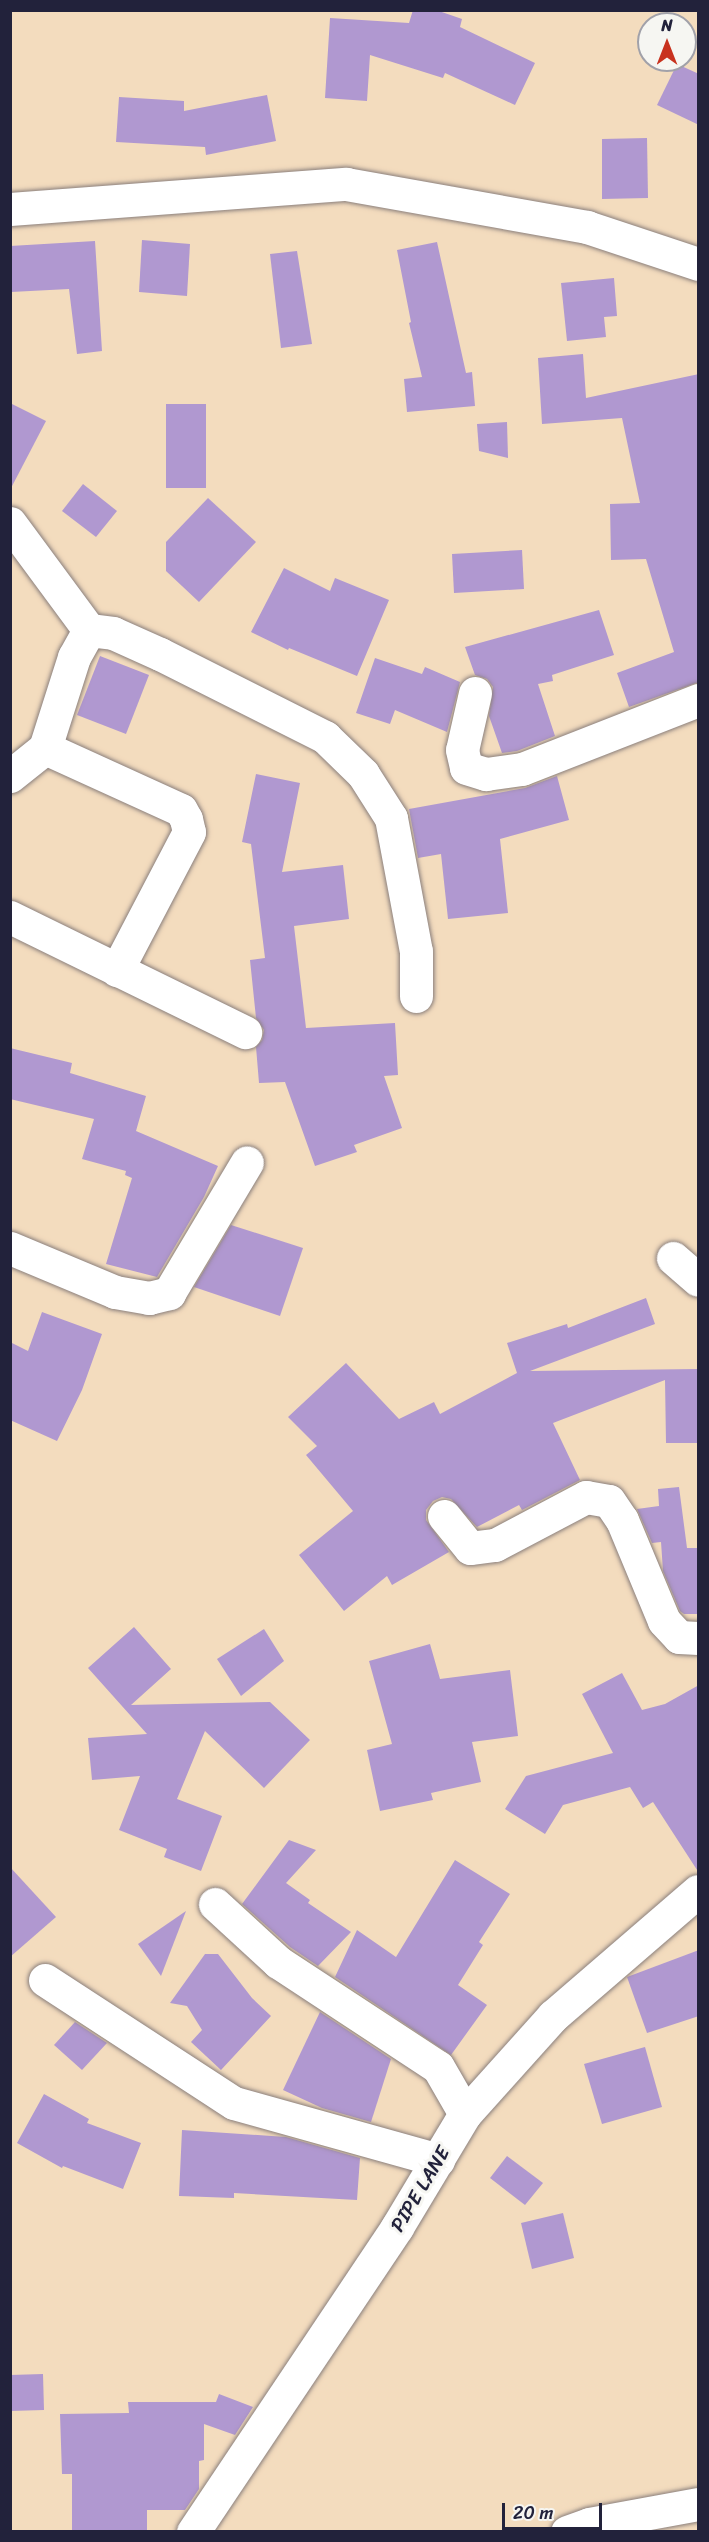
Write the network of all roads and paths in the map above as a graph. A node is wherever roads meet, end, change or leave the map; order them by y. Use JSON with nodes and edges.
{"nodes":[{"id":1,"x":10,"y":209,"type":"edge"},
{"id":2,"x":699,"y":264,"type":"edge"},
{"id":3,"x":10,"y":523,"type":"edge"},
{"id":4,"x":89,"y":630,"type":"junction"},
{"id":5,"x":475,"y":693,"type":"dead end"},
{"id":6,"x":699,"y":700,"type":"edge"},
{"id":7,"x":45,"y":748,"type":"junction"},
{"id":8,"x":10,"y":776,"type":"edge"},
{"id":9,"x":10,"y":917,"type":"edge"},
{"id":10,"x":117,"y":970,"type":"junction"},
{"id":11,"x":416,"y":996,"type":"dead end"},
{"id":12,"x":245,"y":1032,"type":"dead end"},
{"id":13,"x":247,"y":1162,"type":"dead end"},
{"id":14,"x":10,"y":1248,"type":"edge"},
{"id":15,"x":673,"y":1258,"type":"dead end"},
{"id":16,"x":699,"y":1280,"type":"edge"},
{"id":17,"x":444,"y":1516,"type":"dead end"},
{"id":18,"x":699,"y":1638,"type":"edge"},
{"id":19,"x":699,"y":1891,"type":"edge"},
{"id":20,"x":215,"y":1904,"type":"dead end"},
{"id":21,"x":45,"y":1980,"type":"dead end"},
{"id":22,"x":465,"y":2114,"type":"junction"},
{"id":23,"x":438,"y":2160,"type":"junction"},
{"id":24,"x":699,"y":2504,"type":"edge"},
{"id":25,"x":193,"y":2532,"type":"edge"},
{"id":26,"x":567,"y":2532,"type":"edge"}],
"edges":[{"from":1,"to":2,"type":"street"},
{"from":3,"to":4,"type":"street"},
{"from":4,"to":7,"type":"street"},
{"from":4,"to":11,"type":"street"},
{"from":5,"to":6,"type":"street"},
{"from":7,"to":8,"type":"street"},
{"from":7,"to":10,"type":"street"},
{"from":9,"to":10,"type":"street"},
{"from":10,"to":12,"type":"street"},
{"from":13,"to":14,"type":"street"},
{"from":15,"to":16,"type":"street"},
{"from":17,"to":18,"type":"street"},
{"from":19,"to":22,"type":"street","name":"PIPE LANE"},
{"from":20,"to":22,"type":"street"},
{"from":21,"to":23,"type":"street"},
{"from":22,"to":23,"type":"street","name":"PIPE LANE"},
{"from":23,"to":25,"type":"street","name":"PIPE LANE"},
{"from":24,"to":26,"type":"street"}]}
